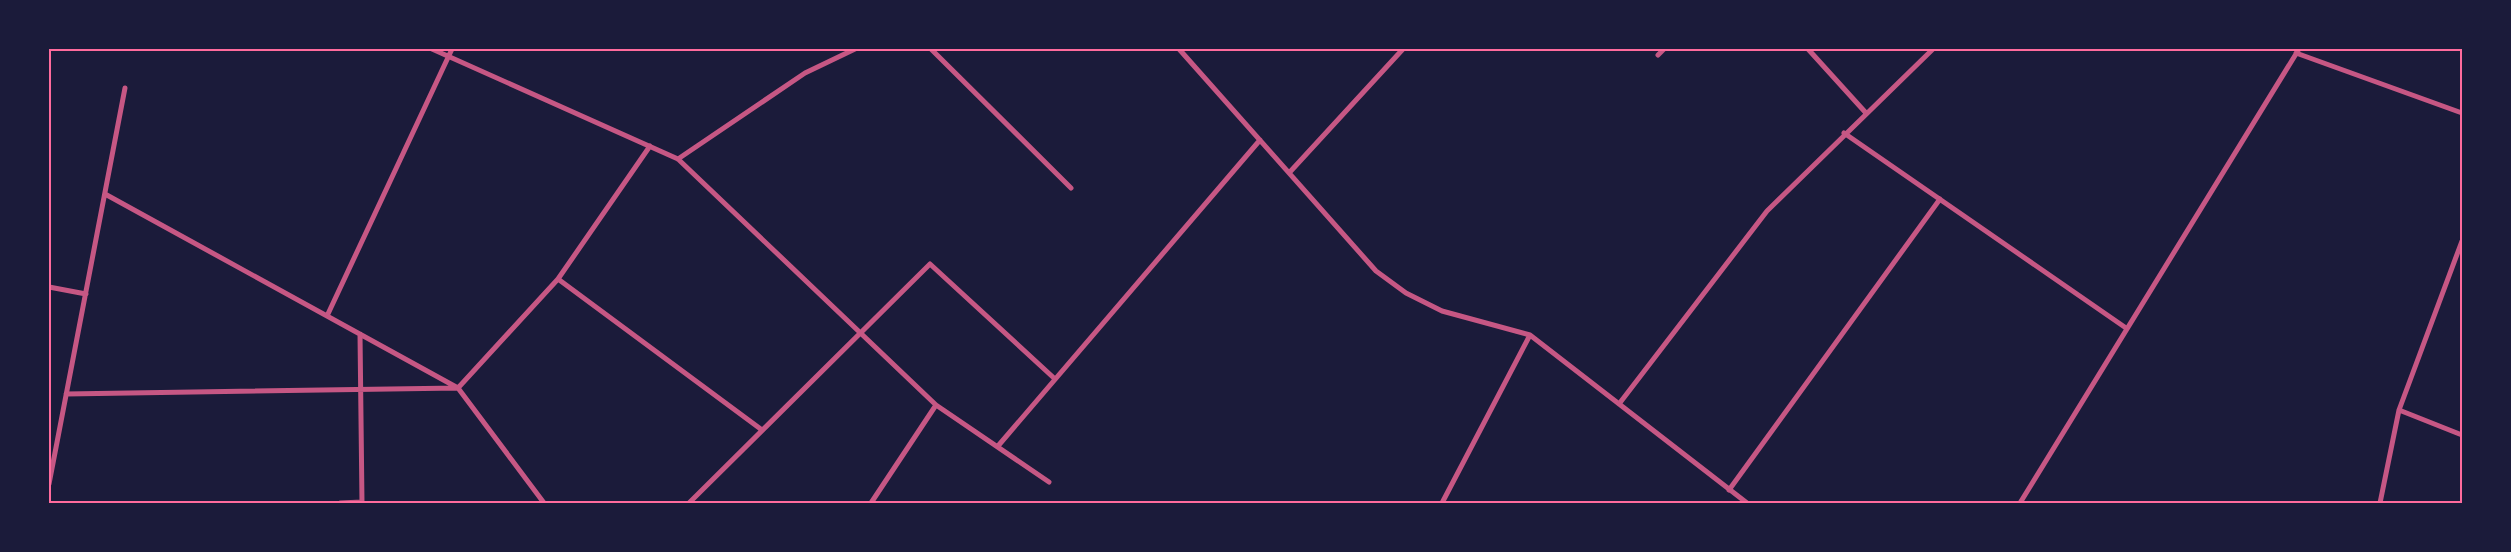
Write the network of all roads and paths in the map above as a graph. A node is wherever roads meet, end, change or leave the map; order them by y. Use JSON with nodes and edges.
{"nodes":[{"id":1,"x":432,"y":49,"type":"edge"},
{"id":2,"x":452,"y":49,"type":"edge"},
{"id":3,"x":855,"y":49,"type":"edge"},
{"id":4,"x":931,"y":49,"type":"edge"},
{"id":5,"x":1180,"y":49,"type":"edge"},
{"id":6,"x":1403,"y":49,"type":"edge"},
{"id":7,"x":1664,"y":49,"type":"edge"},
{"id":8,"x":1808,"y":49,"type":"edge"},
{"id":9,"x":1933,"y":49,"type":"edge"},
{"id":10,"x":2298,"y":51,"type":"edge"},
{"id":11,"x":1658,"y":55,"type":"dead end"},
{"id":12,"x":450,"y":56,"type":"junction"},
{"id":13,"x":126,"y":88,"type":"dead end"},
{"id":14,"x":1866,"y":112,"type":"junction"},
{"id":15,"x":2462,"y":113,"type":"edge"},
{"id":16,"x":1844,"y":133,"type":"junction"},
{"id":17,"x":1260,"y":140,"type":"junction"},
{"id":18,"x":650,"y":146,"type":"junction"},
{"id":19,"x":678,"y":159,"type":"junction"},
{"id":20,"x":1289,"y":174,"type":"junction"},
{"id":21,"x":1071,"y":188,"type":"dead end"},
{"id":22,"x":105,"y":194,"type":"junction"},
{"id":23,"x":1940,"y":199,"type":"junction"},
{"id":24,"x":2462,"y":241,"type":"edge"},
{"id":25,"x":558,"y":279,"type":"junction"},
{"id":26,"x":49,"y":287,"type":"edge"},
{"id":27,"x":86,"y":294,"type":"junction"},
{"id":28,"x":327,"y":316,"type":"junction"},
{"id":29,"x":2126,"y":328,"type":"junction"},
{"id":30,"x":860,"y":333,"type":"junction"},
{"id":31,"x":360,"y":334,"type":"junction"},
{"id":32,"x":1530,"y":335,"type":"junction"},
{"id":33,"x":1055,"y":379,"type":"junction"},
{"id":34,"x":458,"y":388,"type":"junction"},
{"id":35,"x":360,"y":390,"type":"junction"},
{"id":36,"x":66,"y":394,"type":"junction"},
{"id":37,"x":1619,"y":404,"type":"junction"},
{"id":38,"x":936,"y":405,"type":"junction"},
{"id":39,"x":2399,"y":410,"type":"junction"},
{"id":40,"x":762,"y":430,"type":"junction"},
{"id":41,"x":2462,"y":435,"type":"edge"},
{"id":42,"x":998,"y":446,"type":"junction"},
{"id":43,"x":1049,"y":482,"type":"dead end"},
{"id":44,"x":49,"y":484,"type":"edge"},
{"id":45,"x":1730,"y":490,"type":"junction"},
{"id":46,"x":340,"y":503,"type":"edge"},
{"id":47,"x":362,"y":503,"type":"edge"},
{"id":48,"x":544,"y":503,"type":"edge"},
{"id":49,"x":689,"y":503,"type":"edge"},
{"id":50,"x":871,"y":503,"type":"edge"},
{"id":51,"x":1442,"y":503,"type":"edge"},
{"id":52,"x":1747,"y":503,"type":"edge"},
{"id":53,"x":2020,"y":503,"type":"edge"},
{"id":54,"x":2380,"y":503,"type":"edge"}],
"edges":[{"from":1,"to":12,"type":"street"},
{"from":2,"to":12,"type":"street"},
{"from":3,"to":19,"type":"street"},
{"from":4,"to":21,"type":"street"},
{"from":5,"to":17,"type":"street"},
{"from":6,"to":20,"type":"street"},
{"from":7,"to":11,"type":"street"},
{"from":8,"to":14,"type":"street"},
{"from":9,"to":14,"type":"street"},
{"from":10,"to":15,"type":"street"},
{"from":10,"to":29,"type":"street"},
{"from":12,"to":18,"type":"street"},
{"from":12,"to":28,"type":"street"},
{"from":13,"to":22,"type":"street"},
{"from":14,"to":16,"type":"street"},
{"from":16,"to":23,"type":"street"},
{"from":16,"to":37,"type":"street"},
{"from":17,"to":20,"type":"street"},
{"from":17,"to":33,"type":"street"},
{"from":18,"to":19,"type":"street"},
{"from":18,"to":25,"type":"street"},
{"from":19,"to":30,"type":"street"},
{"from":20,"to":32,"type":"street"},
{"from":22,"to":27,"type":"street"},
{"from":22,"to":28,"type":"street"},
{"from":23,"to":29,"type":"street"},
{"from":23,"to":45,"type":"street"},
{"from":24,"to":39,"type":"street"},
{"from":25,"to":34,"type":"street"},
{"from":25,"to":40,"type":"street"},
{"from":26,"to":27,"type":"street"},
{"from":27,"to":36,"type":"street"},
{"from":28,"to":31,"type":"street"},
{"from":29,"to":53,"type":"street"},
{"from":30,"to":33,"type":"street"},
{"from":30,"to":38,"type":"street"},
{"from":30,"to":40,"type":"street"},
{"from":31,"to":34,"type":"street"},
{"from":31,"to":35,"type":"street"},
{"from":32,"to":37,"type":"street"},
{"from":32,"to":51,"type":"street"},
{"from":33,"to":42,"type":"street"},
{"from":34,"to":35,"type":"street"},
{"from":34,"to":48,"type":"street"},
{"from":35,"to":36,"type":"street"},
{"from":35,"to":47,"type":"street"},
{"from":36,"to":44,"type":"street"},
{"from":37,"to":45,"type":"street"},
{"from":38,"to":42,"type":"street"},
{"from":38,"to":50,"type":"street"},
{"from":39,"to":41,"type":"street"},
{"from":39,"to":54,"type":"street"},
{"from":40,"to":49,"type":"street"},
{"from":42,"to":43,"type":"street"},
{"from":45,"to":52,"type":"street"},
{"from":46,"to":47,"type":"street"}]}
